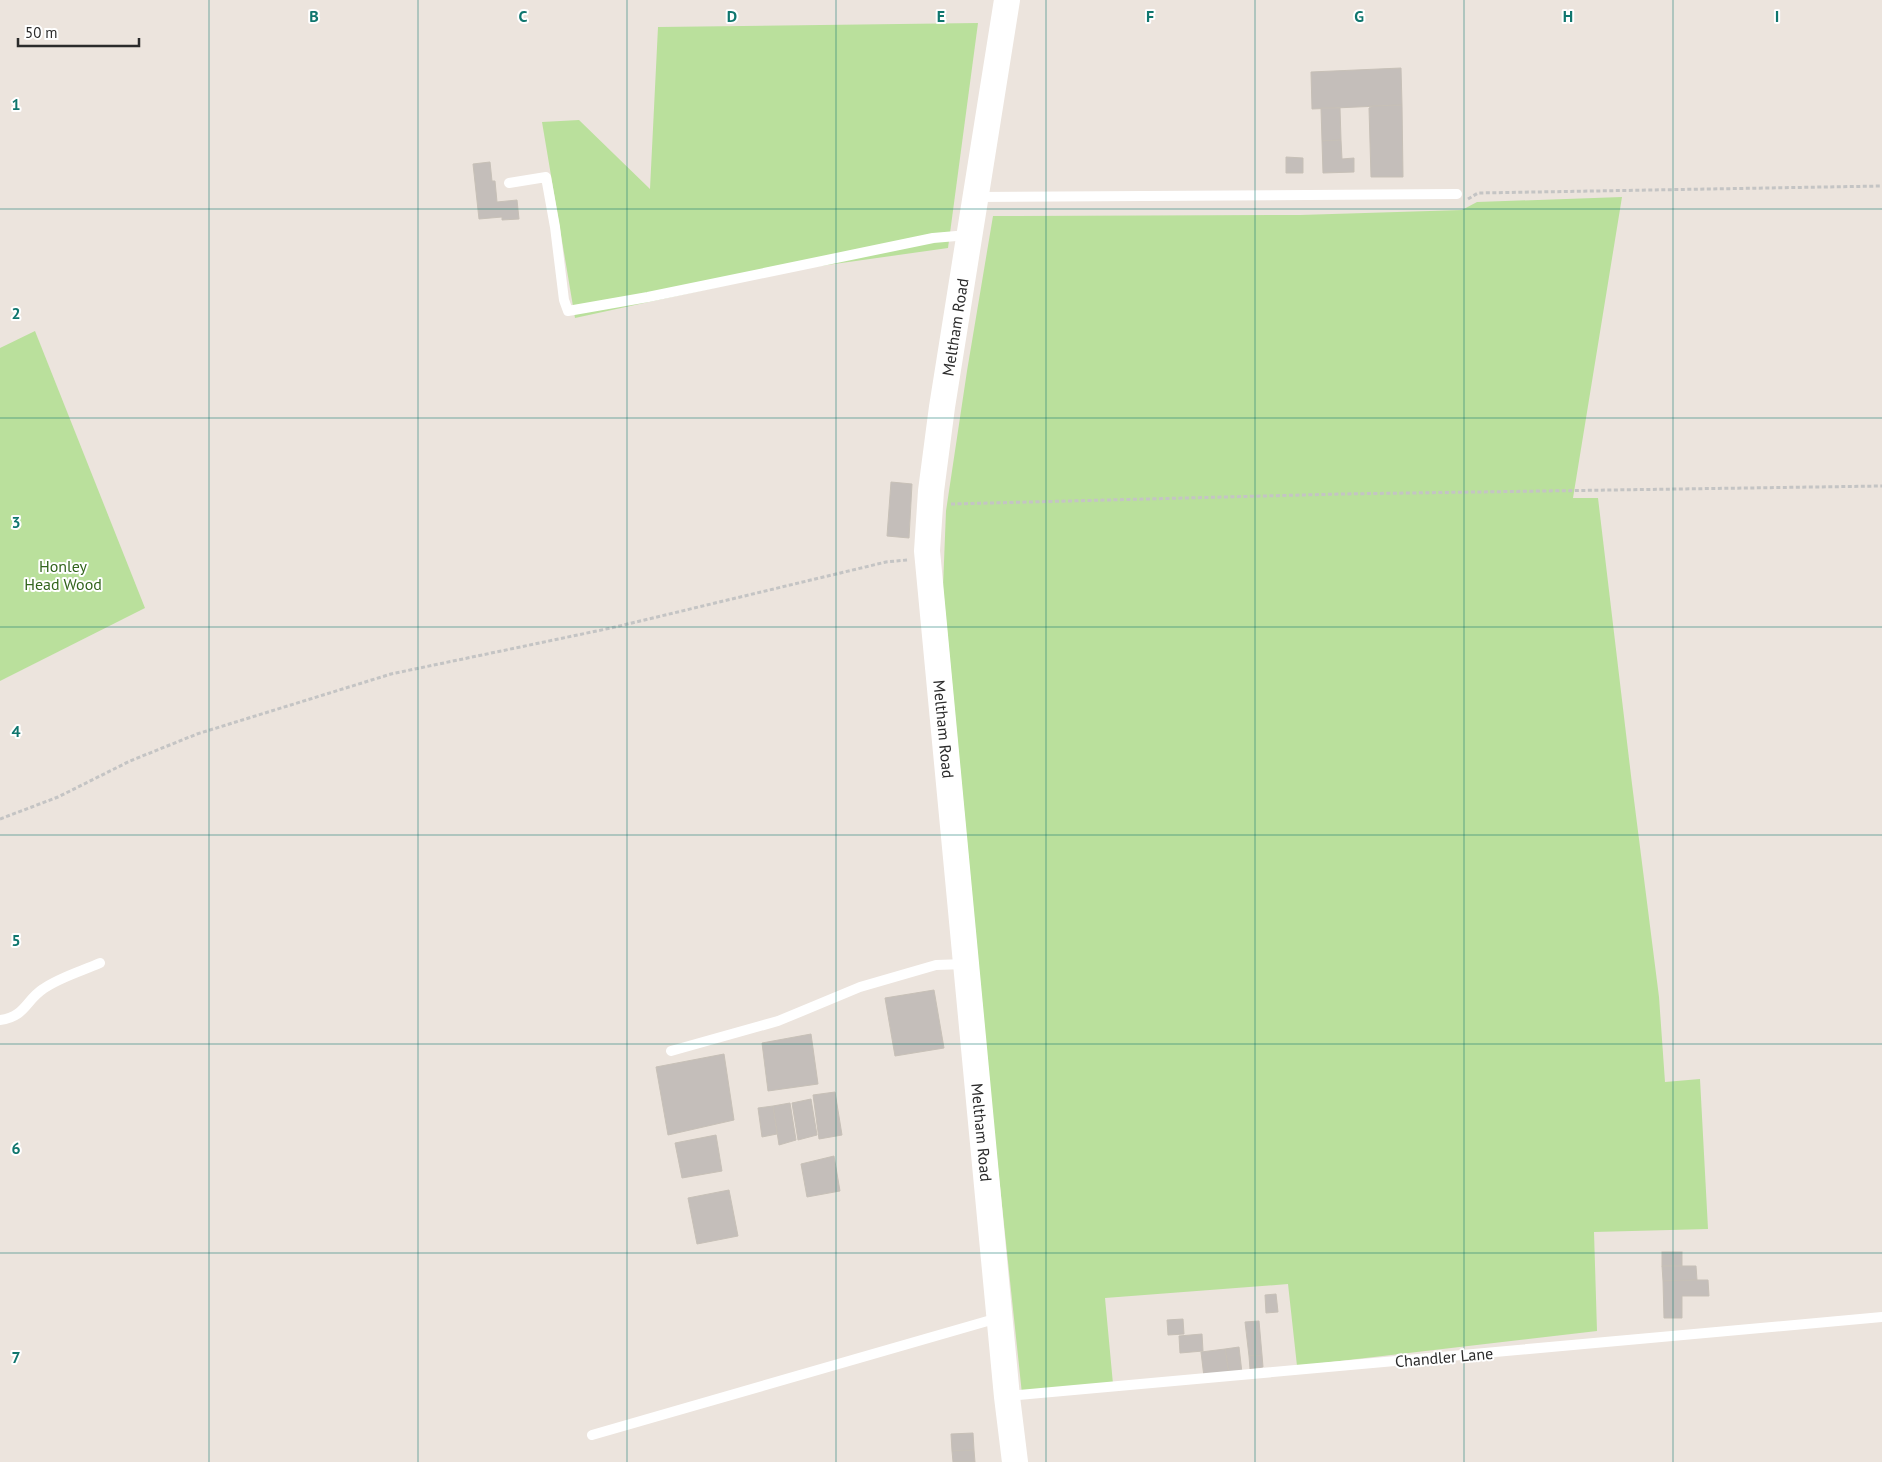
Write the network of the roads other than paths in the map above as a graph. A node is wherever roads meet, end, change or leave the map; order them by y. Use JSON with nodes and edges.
{"nodes":[{"id":1,"x":1007,"y":0,"type":"edge"},
{"id":2,"x":509,"y":183,"type":"dead end"},
{"id":3,"x":1457,"y":194,"type":"dead end"},
{"id":4,"x":976,"y":197,"type":"junction"},
{"id":5,"x":969,"y":235,"type":"junction"},
{"id":6,"x":100,"y":963,"type":"dead end"},
{"id":7,"x":966,"y":964,"type":"junction"},
{"id":8,"x":0,"y":1020,"type":"edge"},
{"id":9,"x":671,"y":1051,"type":"dead end"},
{"id":10,"x":1882,"y":1317,"type":"edge"},
{"id":11,"x":999,"y":1318,"type":"junction"},
{"id":12,"x":1007,"y":1396,"type":"junction"},
{"id":13,"x":592,"y":1435,"type":"dead end"},
{"id":14,"x":1016,"y":1462,"type":"edge"}],
"edges":[{"from":1,"to":4,"type":"street","name":"Meltham Road"},
{"from":2,"to":5,"type":"lane"},
{"from":3,"to":4,"type":"lane"},
{"from":4,"to":5,"type":"street","name":"Meltham Road"},
{"from":5,"to":7,"type":"street","name":"Meltham Road"},
{"from":6,"to":8,"type":"lane"},
{"from":7,"to":9,"type":"lane"},
{"from":7,"to":11,"type":"street","name":"Meltham Road"},
{"from":10,"to":12,"type":"lane","name":"Chandler Lane"},
{"from":11,"to":12,"type":"street","name":"Meltham Road"},
{"from":11,"to":13,"type":"lane"},
{"from":12,"to":14,"type":"street","name":"Meltham Road"}]}
